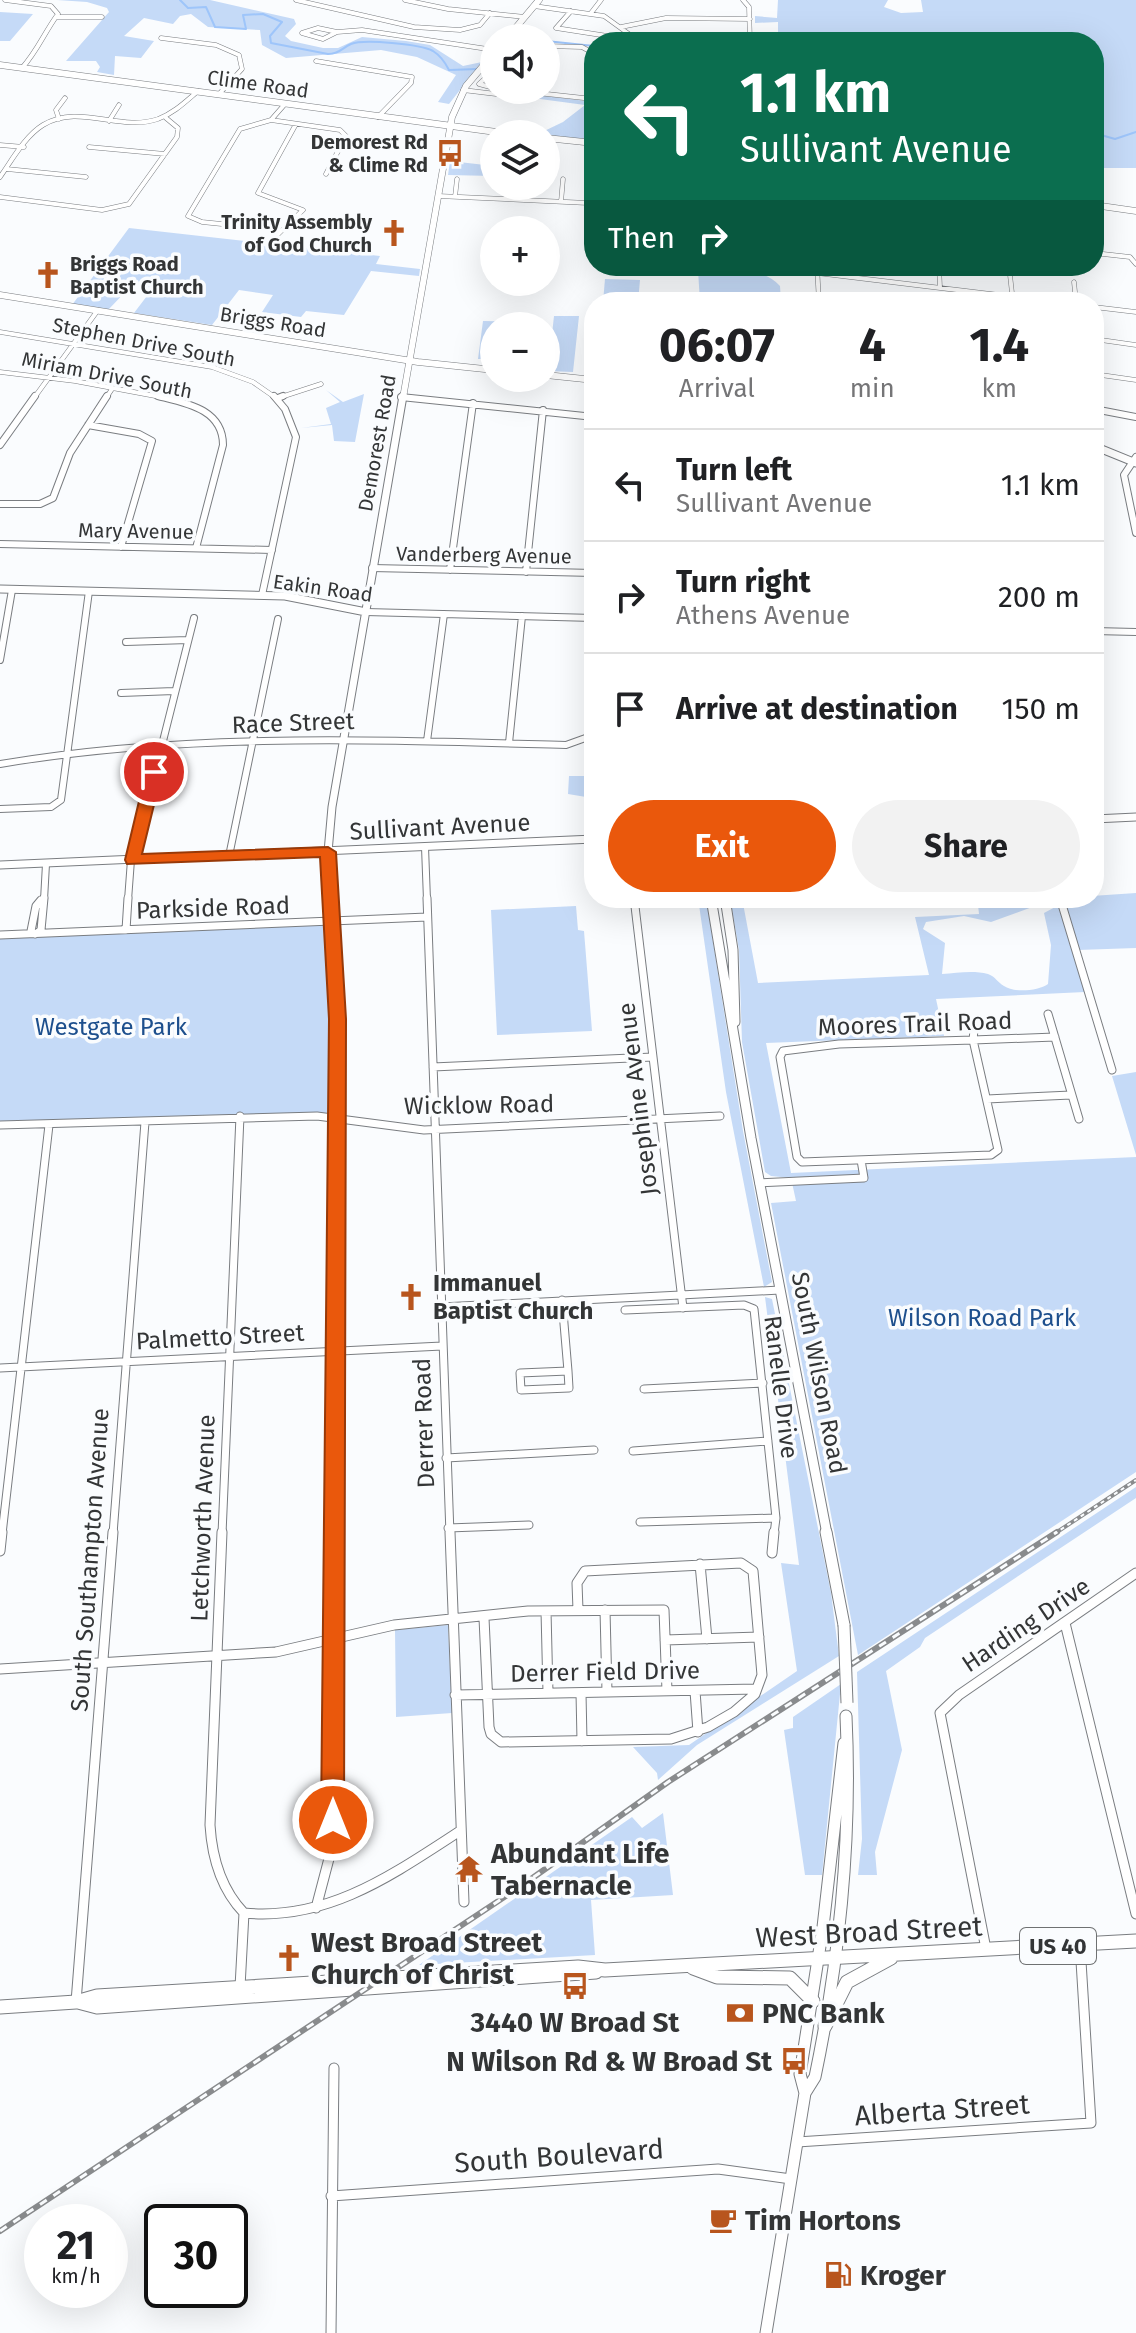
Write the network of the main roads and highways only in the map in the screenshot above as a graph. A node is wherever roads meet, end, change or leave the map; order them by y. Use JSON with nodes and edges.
{"nodes":[{"id":1,"x":537,"y":3,"type":"edge"},
{"id":2,"x":519,"y":24,"type":"edge"},
{"id":3,"x":0,"y":65,"type":"edge"},
{"id":4,"x":480,"y":69,"type":"edge"},
{"id":5,"x":450,"y":127,"type":"junction"},
{"id":6,"x":480,"y":130,"type":"edge"},
{"id":7,"x":560,"y":139,"type":"edge"},
{"id":8,"x":584,"y":142,"type":"edge"},
{"id":9,"x":1104,"y":206,"type":"edge"},
{"id":10,"x":1136,"y":211,"type":"edge"},
{"id":11,"x":0,"y":295,"type":"edge"},
{"id":12,"x":407,"y":360,"type":"junction"},
{"id":13,"x":480,"y":368,"type":"edge"},
{"id":14,"x":560,"y":376,"type":"edge"},
{"id":15,"x":584,"y":379,"type":"edge"},
{"id":16,"x":1104,"y":449,"type":"edge"},
{"id":17,"x":1135,"y":460,"type":"edge"},
{"id":18,"x":0,"y":589,"type":"edge"},
{"id":19,"x":366,"y":612,"type":"junction"},
{"id":20,"x":1136,"y":817,"type":"edge"},
{"id":21,"x":1104,"y":819,"type":"edge"},
{"id":22,"x":584,"y":839,"type":"edge"},
{"id":23,"x":328,"y":852,"type":"junction"},
{"id":24,"x":0,"y":865,"type":"edge"},
{"id":25,"x":713,"y":908,"type":"edge"},
{"id":26,"x":726,"y":908,"type":"edge"},
{"id":27,"x":734,"y":1039,"type":"junction"},
{"id":28,"x":847,"y":1710,"type":"junction"},
{"id":29,"x":1136,"y":1941,"type":"edge"},
{"id":30,"x":901,"y":1954,"type":"junction"},
{"id":31,"x":838,"y":1957,"type":"junction"},
{"id":32,"x":819,"y":1959,"type":"junction"},
{"id":33,"x":687,"y":1966,"type":"junction"},
{"id":34,"x":605,"y":1970,"type":"junction"},
{"id":35,"x":813,"y":2001,"type":"junction"},
{"id":36,"x":76,"y":2002,"type":"junction"},
{"id":37,"x":0,"y":2007,"type":"edge"},
{"id":38,"x":825,"y":2026,"type":"junction"},
{"id":39,"x":805,"y":2093,"type":"junction"},
{"id":40,"x":766,"y":2333,"type":"edge"}],
"edges":[{"from":1,"to":2,"type":"main road"},
{"from":3,"to":5,"type":"main road","name":"Clime Road"},
{"from":4,"to":5,"type":"main road","name":"Demorest Road"},
{"from":5,"to":6,"type":"main road","name":"Clime Road"},
{"from":5,"to":12,"type":"main road","name":"Demorest Road"},
{"from":7,"to":8,"type":"main road"},
{"from":9,"to":10,"type":"main road"},
{"from":11,"to":12,"type":"main road","name":"Briggs Road"},
{"from":12,"to":13,"type":"main road","name":"Briggs Road"},
{"from":12,"to":19,"type":"main road","name":"Demorest Road"},
{"from":14,"to":15,"type":"main road"},
{"from":16,"to":17,"type":"main road"},
{"from":18,"to":19,"type":"main road","name":"Eakin Road"},
{"from":19,"to":23,"type":"main road","name":"Demorest Road"},
{"from":20,"to":21,"type":"main road"},
{"from":22,"to":23,"type":"main road","name":"Sullivant Avenue"},
{"from":23,"to":24,"type":"main road","name":"Sullivant Avenue"},
{"from":25,"to":27,"type":"main road","name":"South Wilson Road"},
{"from":26,"to":27,"type":"main road","name":"South Wilson Road"},
{"from":27,"to":28,"type":"main road","name":"South Wilson Road","bridge":true},
{"from":28,"to":31,"type":"main road","name":"South Wilson Road"},
{"from":28,"to":32,"type":"main road","name":"South Wilson Road"},
{"from":29,"to":30,"type":"main road","name":"West Broad Street","number":"US 40"},
{"from":30,"to":31,"type":"main road","name":"West Broad Street","number":"US 40"},
{"from":30,"to":38,"type":"main road"},
{"from":31,"to":32,"type":"main road","name":"West Broad Street","number":"US 40"},
{"from":31,"to":38,"type":"main road","name":"South Wilson Road"},
{"from":32,"to":33,"type":"main road","name":"West Broad Street","number":"US 40"},
{"from":32,"to":35,"type":"main road","name":"South Wilson Road"},
{"from":33,"to":34,"type":"main road","name":"West Broad Street","number":"US 40"},
{"from":33,"to":35,"type":"main road"},
{"from":34,"to":36,"type":"main road","name":"West Broad Street","number":"US 40"},
{"from":34,"to":36,"type":"main road","name":"West Broad Street","number":"US 40"},
{"from":35,"to":39,"type":"main road","name":"South Wilson Road"},
{"from":36,"to":37,"type":"main road","name":"West Broad Street","number":"US 40"},
{"from":38,"to":39,"type":"main road","name":"South Wilson Road"},
{"from":39,"to":40,"type":"main road"}]}
